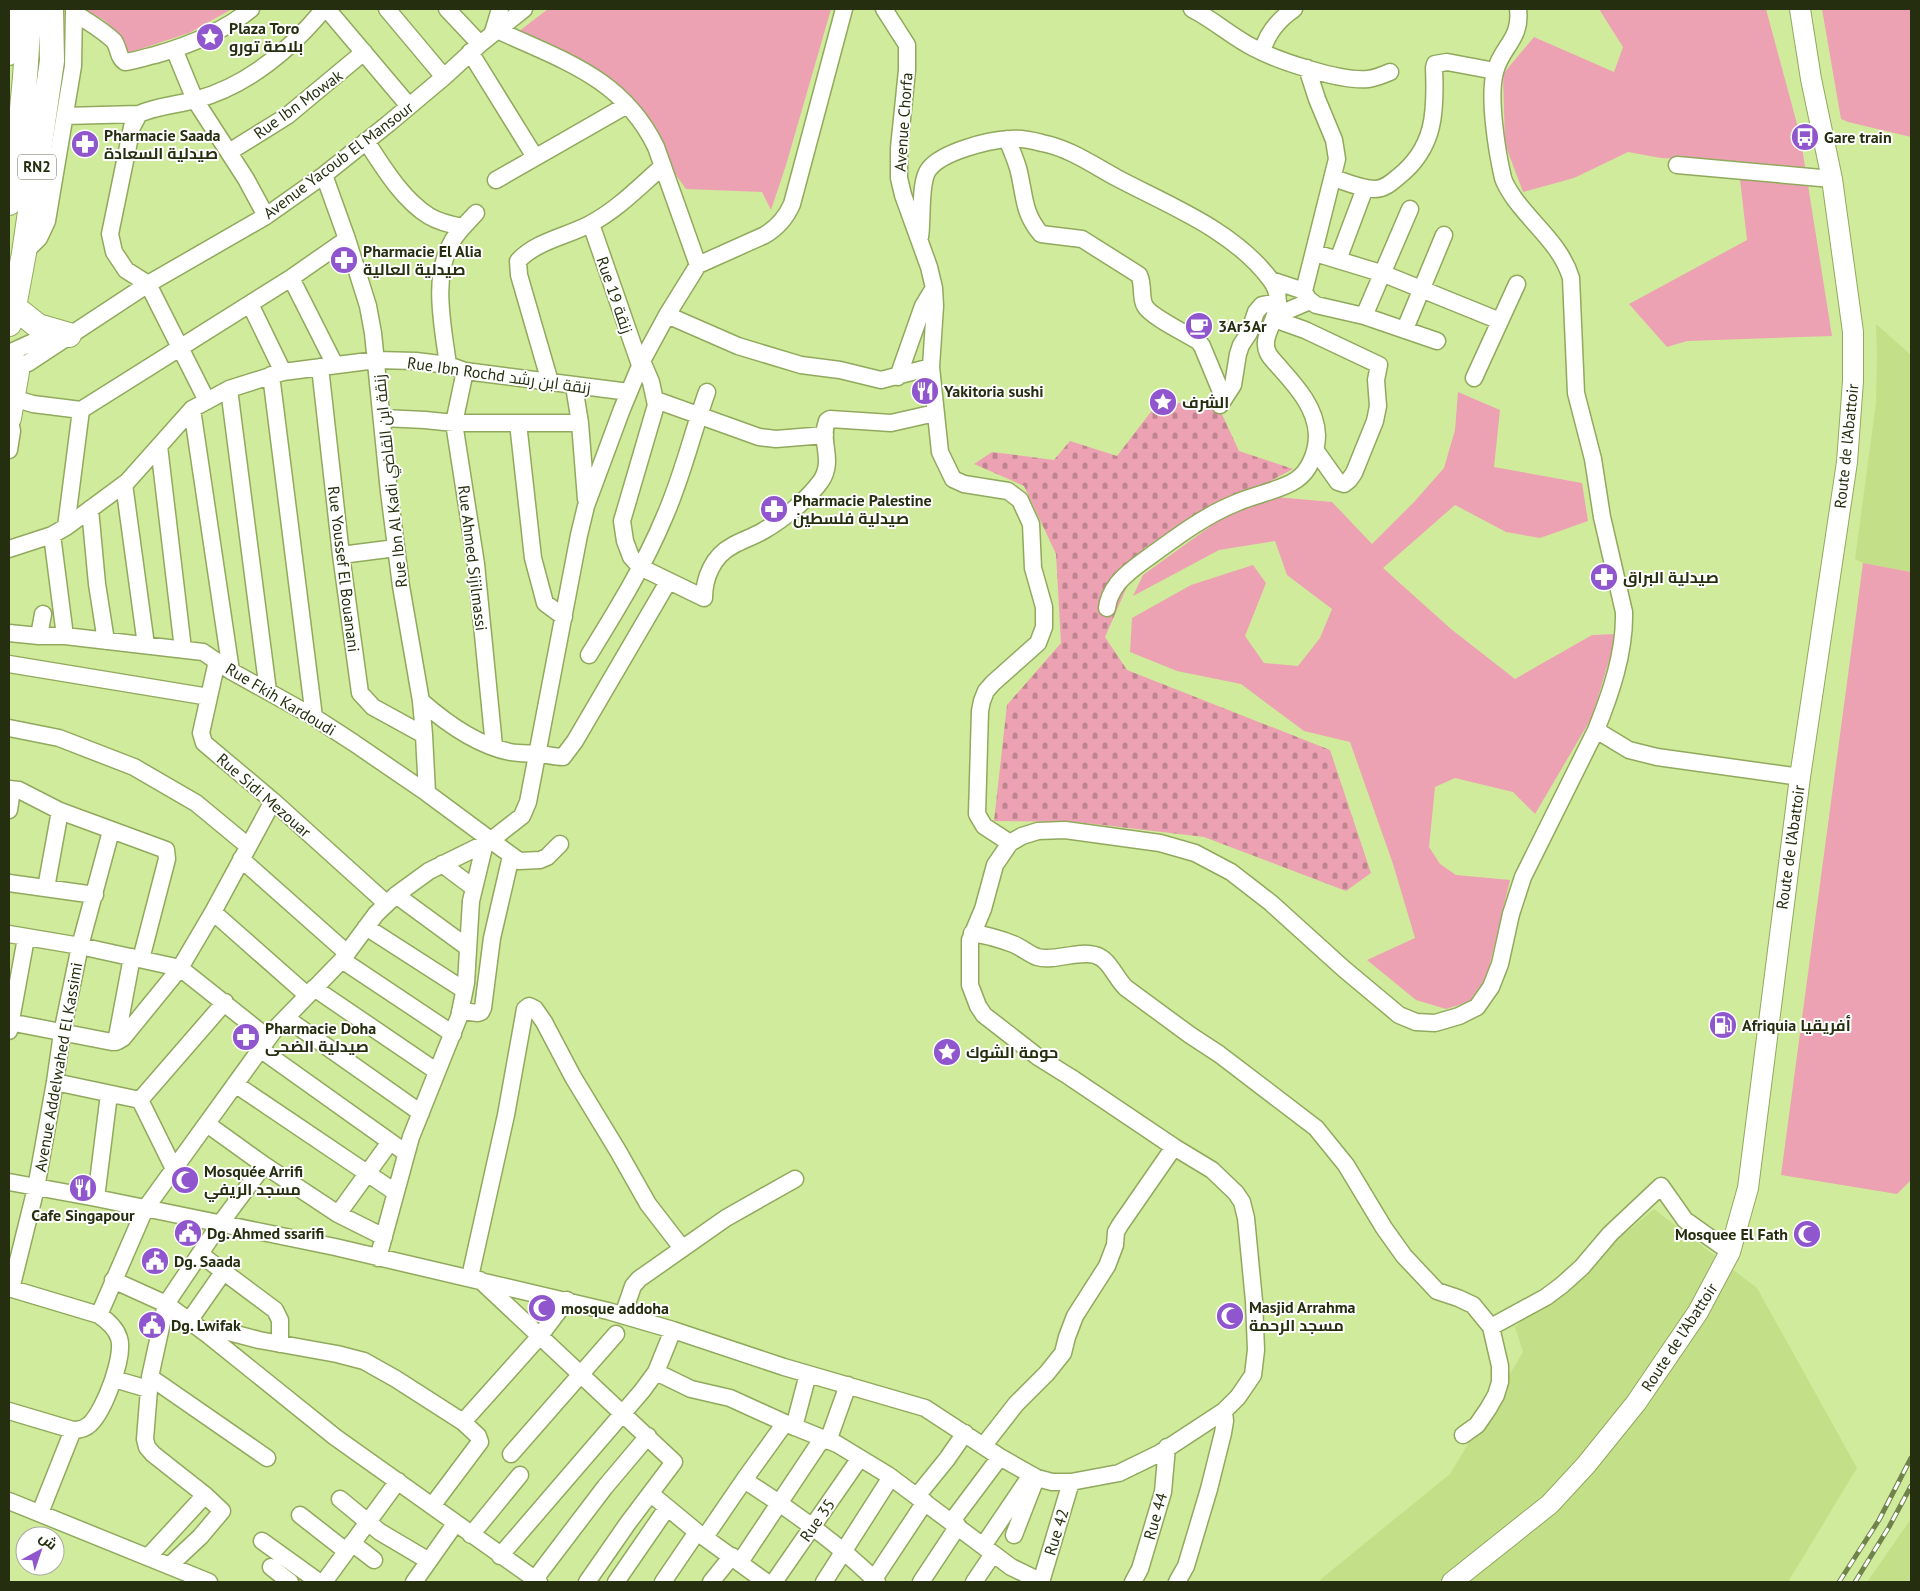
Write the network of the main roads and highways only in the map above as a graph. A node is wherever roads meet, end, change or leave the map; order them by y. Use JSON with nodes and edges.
{"nodes":[{"id":1,"x":28,"y":9,"type":"edge"},
{"id":2,"x":51,"y":9,"type":"edge"},
{"id":3,"x":1800,"y":9,"type":"edge"},
{"id":4,"x":9,"y":202,"type":"edge"},
{"id":5,"x":11,"y":315,"type":"edge"},
{"id":6,"x":65,"y":338,"type":"road end"},
{"id":7,"x":11,"y":358,"type":"edge"},
{"id":8,"x":10,"y":411,"type":"edge"},
{"id":9,"x":1452,"y":1582,"type":"edge"}],
"edges":[{"from":1,"to":4,"type":"highway","number":"RN2"},
{"from":2,"to":5,"type":"highway","number":"RN2"},
{"from":3,"to":9,"type":"main road","name":"Route de l’Abattoir"},
{"from":5,"to":6,"type":"highway"},
{"from":7,"to":8,"type":"highway"}]}
